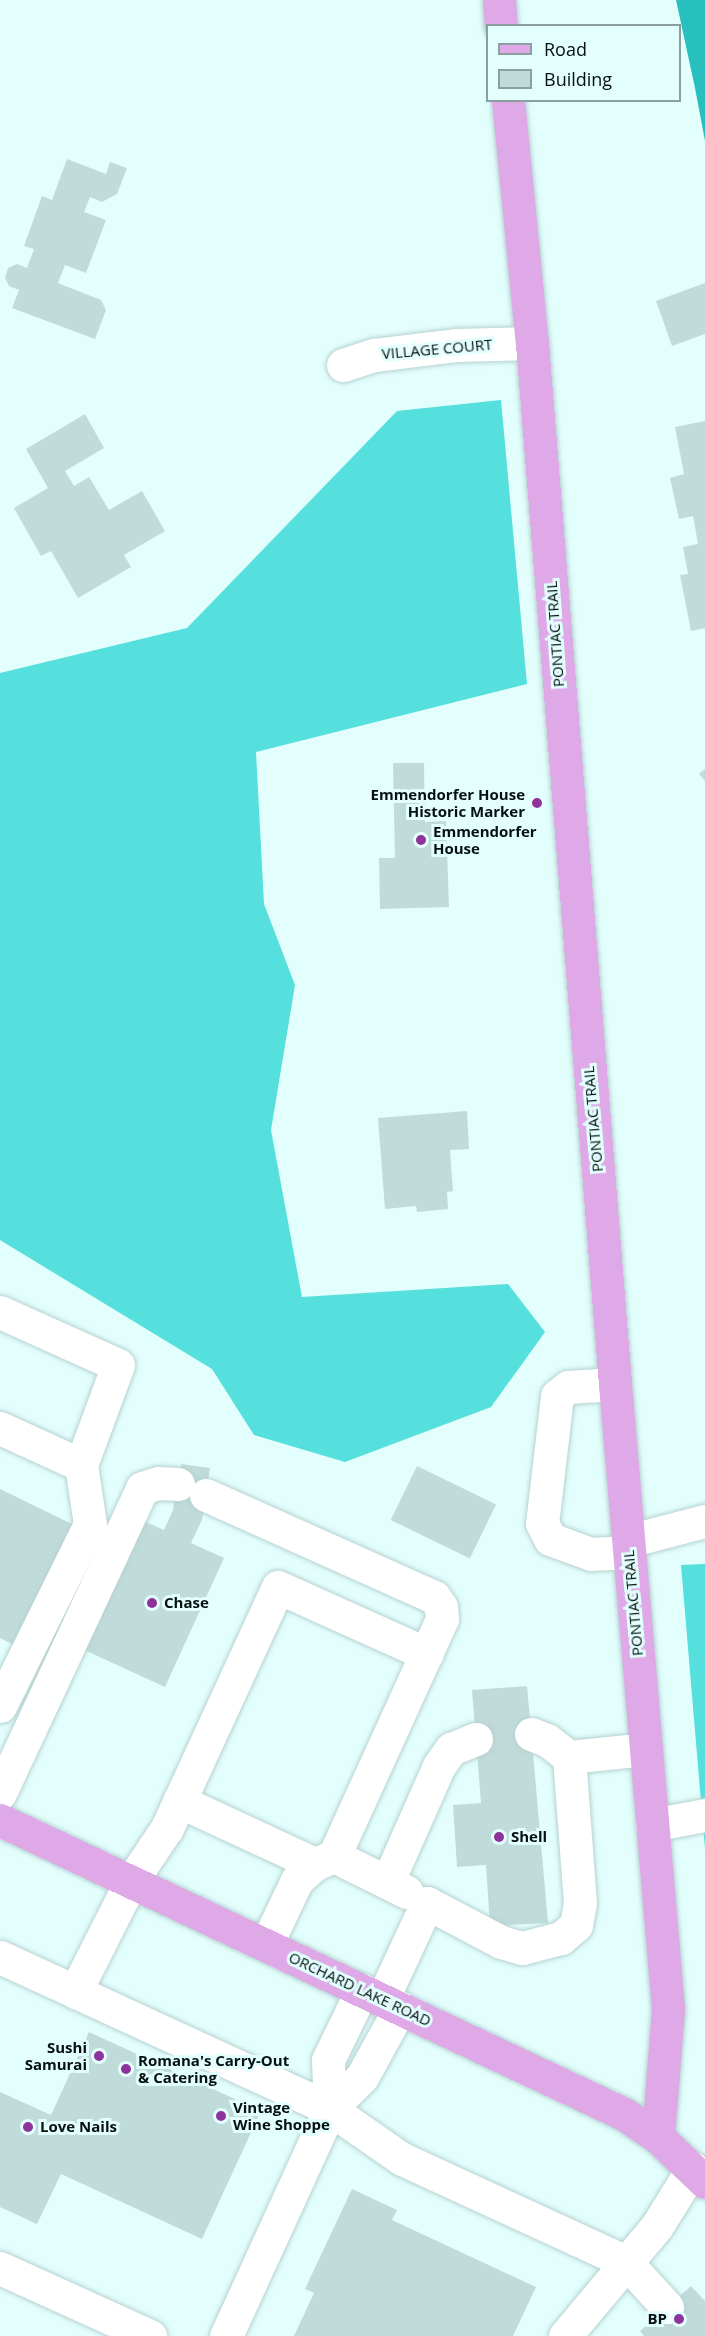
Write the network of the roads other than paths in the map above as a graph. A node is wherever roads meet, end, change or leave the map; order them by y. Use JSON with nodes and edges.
{"nodes":[{"id":1,"x":499,"y":0,"type":"edge"},
{"id":2,"x":501,"y":24,"type":"edge"},
{"id":3,"x":508,"y":102,"type":"edge"},
{"id":4,"x":532,"y":343,"type":"junction"},
{"id":5,"x":343,"y":365,"type":"dead end"},
{"id":6,"x":0,"y":1312,"type":"edge"},
{"id":7,"x":615,"y":1384,"type":"junction"},
{"id":8,"x":0,"y":1428,"type":"edge"},
{"id":9,"x":81,"y":1465,"type":"junction"},
{"id":10,"x":705,"y":1521,"type":"edge"},
{"id":11,"x":628,"y":1546,"type":"junction"},
{"id":12,"x":426,"y":1654,"type":"junction"},
{"id":13,"x":0,"y":1706,"type":"edge"},
{"id":14,"x":531,"y":1734,"type":"tunnel mouth"},
{"id":15,"x":476,"y":1739,"type":"tunnel mouth"},
{"id":16,"x":645,"y":1749,"type":"junction"},
{"id":17,"x":569,"y":1757,"type":"junction"},
{"id":18,"x":0,"y":1793,"type":"edge"},
{"id":19,"x":179,"y":1801,"type":"junction"},
{"id":20,"x":705,"y":1815,"type":"edge"},
{"id":21,"x":0,"y":1820,"type":"edge"},
{"id":22,"x":652,"y":1825,"type":"junction"},
{"id":23,"x":324,"y":1860,"type":"junction"},
{"id":24,"x":388,"y":1881,"type":"junction"},
{"id":25,"x":130,"y":1882,"type":"junction"},
{"id":26,"x":427,"y":1903,"type":"junction"},
{"id":27,"x":266,"y":1945,"type":"junction"},
{"id":28,"x":0,"y":1958,"type":"edge"},
{"id":29,"x":75,"y":1992,"type":"junction"},
{"id":30,"x":381,"y":1999,"type":"junction"},
{"id":31,"x":330,"y":2109,"type":"junction"},
{"id":32,"x":658,"y":2137,"type":"junction"},
{"id":33,"x":699,"y":2175,"type":"edge"},
{"id":34,"x":626,"y":2262,"type":"junction"},
{"id":35,"x":0,"y":2268,"type":"edge"},
{"id":36,"x":667,"y":2307,"type":"tunnel mouth"},
{"id":37,"x":150,"y":2336,"type":"edge"},
{"id":38,"x":226,"y":2336,"type":"edge"},
{"id":39,"x":565,"y":2336,"type":"edge"}],
"edges":[{"from":1,"to":2,"type":"main road"},
{"from":3,"to":4,"type":"main road","name":"PONTIAC TRAIL"},
{"from":4,"to":5,"type":"street","name":"VILLAGE COURT"},
{"from":4,"to":7,"type":"main road","name":"PONTIAC TRAIL"},
{"from":6,"to":9,"type":"street"},
{"from":7,"to":11,"type":"main road","name":"PONTIAC TRAIL"},
{"from":7,"to":11,"type":"street"},
{"from":8,"to":9,"type":"street"},
{"from":9,"to":13,"type":"street"},
{"from":10,"to":11,"type":"street"},
{"from":11,"to":16,"type":"main road","name":"PONTIAC TRAIL"},
{"from":12,"to":18,"type":"street"},
{"from":12,"to":19,"type":"street"},
{"from":12,"to":23,"type":"street"},
{"from":14,"to":17,"type":"street"},
{"from":15,"to":24,"type":"street"},
{"from":16,"to":17,"type":"street"},
{"from":16,"to":22,"type":"main road","name":"PONTIAC TRAIL"},
{"from":17,"to":26,"type":"street"},
{"from":19,"to":23,"type":"street"},
{"from":19,"to":25,"type":"street"},
{"from":20,"to":22,"type":"street"},
{"from":21,"to":25,"type":"main road","name":"ORCHARD LAKE ROAD"},
{"from":22,"to":32,"type":"main road","name":"PONTIAC TRAIL"},
{"from":23,"to":24,"type":"street"},
{"from":23,"to":27,"type":"street"},
{"from":24,"to":26,"type":"street"},
{"from":25,"to":27,"type":"main road","name":"ORCHARD LAKE ROAD"},
{"from":25,"to":29,"type":"street"},
{"from":26,"to":30,"type":"street"},
{"from":27,"to":30,"type":"main road","name":"ORCHARD LAKE ROAD"},
{"from":28,"to":29,"type":"street"},
{"from":29,"to":31,"type":"street"},
{"from":30,"to":31,"type":"street"},
{"from":30,"to":32,"type":"main road","name":"ORCHARD LAKE ROAD"},
{"from":31,"to":34,"type":"street"},
{"from":31,"to":38,"type":"street"},
{"from":32,"to":33,"type":"main road","name":"ORCHARD LAKE ROAD"},
{"from":33,"to":34,"type":"street"},
{"from":34,"to":36,"type":"street"},
{"from":34,"to":39,"type":"street"},
{"from":35,"to":37,"type":"street"}]}
